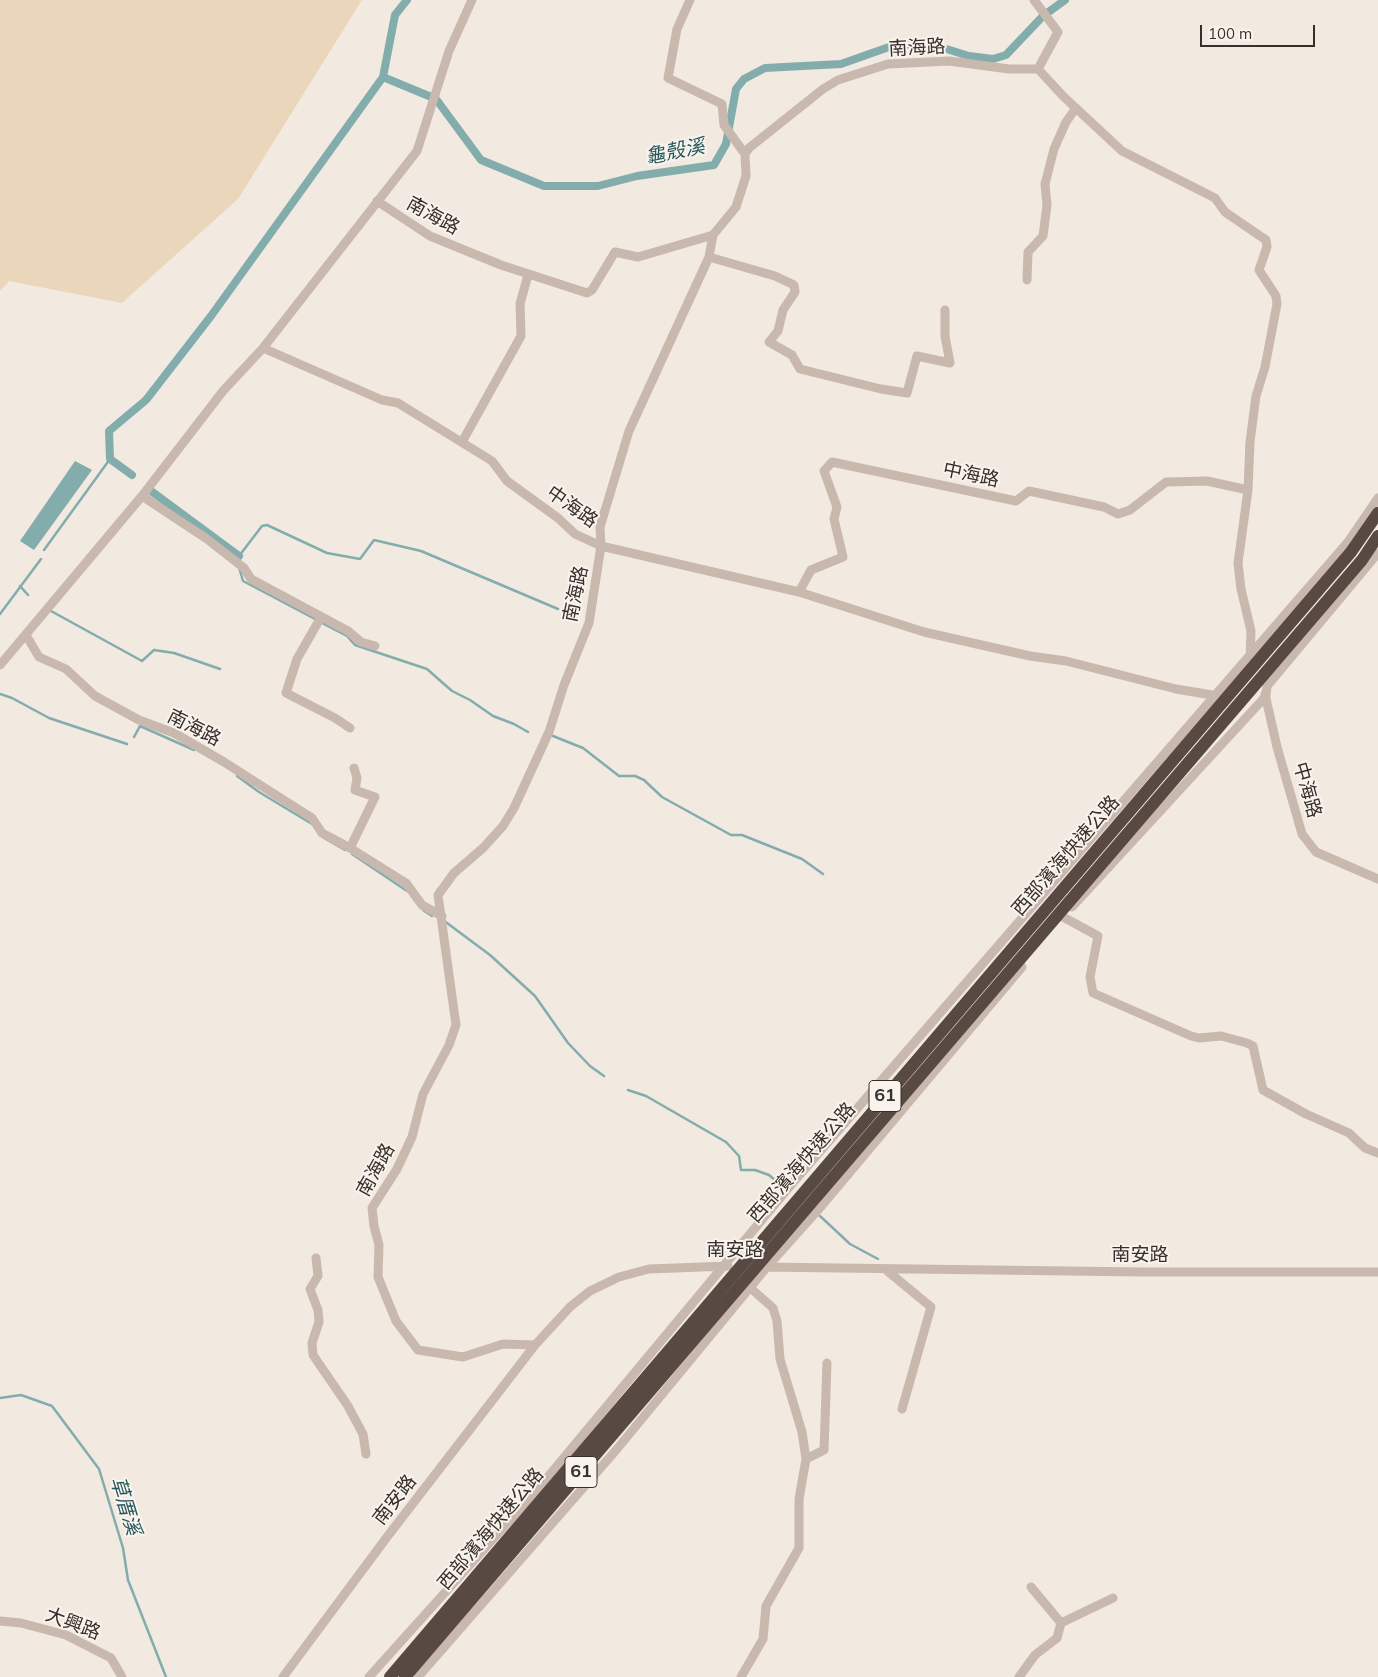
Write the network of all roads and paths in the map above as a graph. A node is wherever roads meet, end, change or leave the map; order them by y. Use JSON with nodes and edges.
{"nodes":[{"id":1,"x":472,"y":0,"type":"edge"},
{"id":2,"x":690,"y":0,"type":"edge"},
{"id":3,"x":1036,"y":2,"type":"edge"},
{"id":4,"x":1038,"y":69,"type":"junction"},
{"id":5,"x":1076,"y":108,"type":"junction"},
{"id":6,"x":745,"y":154,"type":"junction"},
{"id":7,"x":377,"y":201,"type":"junction"},
{"id":8,"x":713,"y":235,"type":"junction"},
{"id":9,"x":709,"y":257,"type":"junction"},
{"id":10,"x":528,"y":275,"type":"junction"},
{"id":11,"x":1027,"y":280,"type":"dead end"},
{"id":12,"x":945,"y":310,"type":"dead end"},
{"id":13,"x":263,"y":348,"type":"junction"},
{"id":14,"x":462,"y":442,"type":"junction"},
{"id":15,"x":1248,"y":490,"type":"junction"},
{"id":16,"x":142,"y":496,"type":"junction"},
{"id":17,"x":1378,"y":498,"type":"edge"},
{"id":18,"x":1378,"y":513,"type":"edge"},
{"id":19,"x":1378,"y":536,"type":"edge"},
{"id":20,"x":601,"y":546,"type":"junction"},
{"id":21,"x":1378,"y":553,"type":"edge"},
{"id":22,"x":799,"y":592,"type":"junction"},
{"id":23,"x":321,"y":617,"type":"junction"},
{"id":24,"x":26,"y":636,"type":"junction"},
{"id":25,"x":375,"y":646,"type":"dead end"},
{"id":26,"x":1249,"y":657,"type":"junction"},
{"id":27,"x":0,"y":665,"type":"edge"},
{"id":28,"x":1215,"y":696,"type":"junction"},
{"id":29,"x":1266,"y":696,"type":"junction"},
{"id":30,"x":350,"y":728,"type":"dead end"},
{"id":31,"x":354,"y":768,"type":"dead end"},
{"id":32,"x":350,"y":848,"type":"junction"},
{"id":33,"x":1378,"y":879,"type":"edge"},
{"id":34,"x":442,"y":916,"type":"junction"},
{"id":35,"x":1064,"y":917,"type":"junction"},
{"id":36,"x":1378,"y":1154,"type":"edge"},
{"id":37,"x":316,"y":1258,"type":"dead end"},
{"id":38,"x":725,"y":1266,"type":"junction"},
{"id":39,"x":767,"y":1267,"type":"junction"},
{"id":40,"x":885,"y":1269,"type":"junction"},
{"id":41,"x":1378,"y":1272,"type":"edge"},
{"id":42,"x":750,"y":1287,"type":"junction"},
{"id":43,"x":535,"y":1345,"type":"junction"},
{"id":44,"x":827,"y":1363,"type":"dead end"},
{"id":45,"x":902,"y":1409,"type":"dead end"},
{"id":46,"x":366,"y":1454,"type":"dead end"},
{"id":47,"x":806,"y":1459,"type":"junction"},
{"id":48,"x":1031,"y":1587,"type":"dead end"},
{"id":49,"x":1113,"y":1598,"type":"dead end"},
{"id":50,"x":0,"y":1621,"type":"edge"},
{"id":51,"x":1061,"y":1623,"type":"junction"},
{"id":52,"x":122,"y":1677,"type":"edge"},
{"id":53,"x":283,"y":1677,"type":"edge"},
{"id":54,"x":369,"y":1677,"type":"edge"},
{"id":55,"x":390,"y":1677,"type":"edge"},
{"id":56,"x":405,"y":1677,"type":"edge"},
{"id":57,"x":418,"y":1677,"type":"edge"},
{"id":58,"x":741,"y":1677,"type":"edge"},
{"id":59,"x":1019,"y":1677,"type":"edge"}],
"edges":[{"from":1,"to":7,"type":"street"},
{"from":2,"to":6,"type":"street"},
{"from":3,"to":4,"type":"street"},
{"from":4,"to":5,"type":"street","name":"中海路"},
{"from":4,"to":6,"type":"street","name":"南海路"},
{"from":5,"to":11,"type":"street"},
{"from":5,"to":15,"type":"street","name":"中海路"},
{"from":6,"to":8,"type":"street"},
{"from":7,"to":10,"type":"street","name":"南海路"},
{"from":7,"to":13,"type":"street"},
{"from":8,"to":9,"type":"street","name":"南海路"},
{"from":8,"to":10,"type":"street","name":"南海路"},
{"from":9,"to":12,"type":"street"},
{"from":9,"to":20,"type":"street","name":"南海路"},
{"from":10,"to":14,"type":"street"},
{"from":13,"to":14,"type":"street","name":"中海路"},
{"from":13,"to":16,"type":"street"},
{"from":14,"to":20,"type":"street","name":"中海路"},
{"from":15,"to":22,"type":"street","name":"中海路"},
{"from":15,"to":26,"type":"street","name":"中海路"},
{"from":16,"to":23,"type":"street"},
{"from":16,"to":24,"type":"street"},
{"from":17,"to":26,"type":"street"},
{"from":18,"to":55,"type":"highway","name":"西部濱海快速公路","number":"61"},
{"from":19,"to":56,"type":"highway","name":"西部濱海快速公路","number":"61"},
{"from":20,"to":22,"type":"street","name":"中海路"},
{"from":20,"to":34,"type":"street","name":"南海路"},
{"from":21,"to":29,"type":"street"},
{"from":22,"to":28,"type":"street","name":"中海路"},
{"from":23,"to":25,"type":"street"},
{"from":23,"to":30,"type":"street"},
{"from":24,"to":27,"type":"street"},
{"from":24,"to":32,"type":"street","name":"南海路"},
{"from":26,"to":28,"type":"street"},
{"from":26,"to":29,"type":"street","name":"中海路"},
{"from":28,"to":29,"type":"street","name":"中海路"},
{"from":28,"to":38,"type":"street"},
{"from":29,"to":33,"type":"street","name":"中海路"},
{"from":29,"to":35,"type":"street"},
{"from":31,"to":32,"type":"street"},
{"from":32,"to":34,"type":"street","name":"南海路"},
{"from":34,"to":43,"type":"street","name":"南海路"},
{"from":35,"to":36,"type":"street"},
{"from":35,"to":39,"type":"street"},
{"from":37,"to":46,"type":"street"},
{"from":38,"to":39,"type":"street","name":"南安路"},
{"from":38,"to":42,"type":"street"},
{"from":38,"to":43,"type":"street","name":"南安路"},
{"from":38,"to":54,"type":"street"},
{"from":39,"to":40,"type":"street","name":"南安路"},
{"from":39,"to":42,"type":"street"},
{"from":40,"to":41,"type":"street","name":"南安路"},
{"from":40,"to":45,"type":"street"},
{"from":42,"to":47,"type":"street"},
{"from":42,"to":57,"type":"street"},
{"from":43,"to":53,"type":"street","name":"南安路"},
{"from":44,"to":47,"type":"street"},
{"from":47,"to":58,"type":"street"},
{"from":48,"to":51,"type":"street"},
{"from":49,"to":51,"type":"street"},
{"from":50,"to":52,"type":"street","name":"大興路"},
{"from":51,"to":59,"type":"street"}]}
